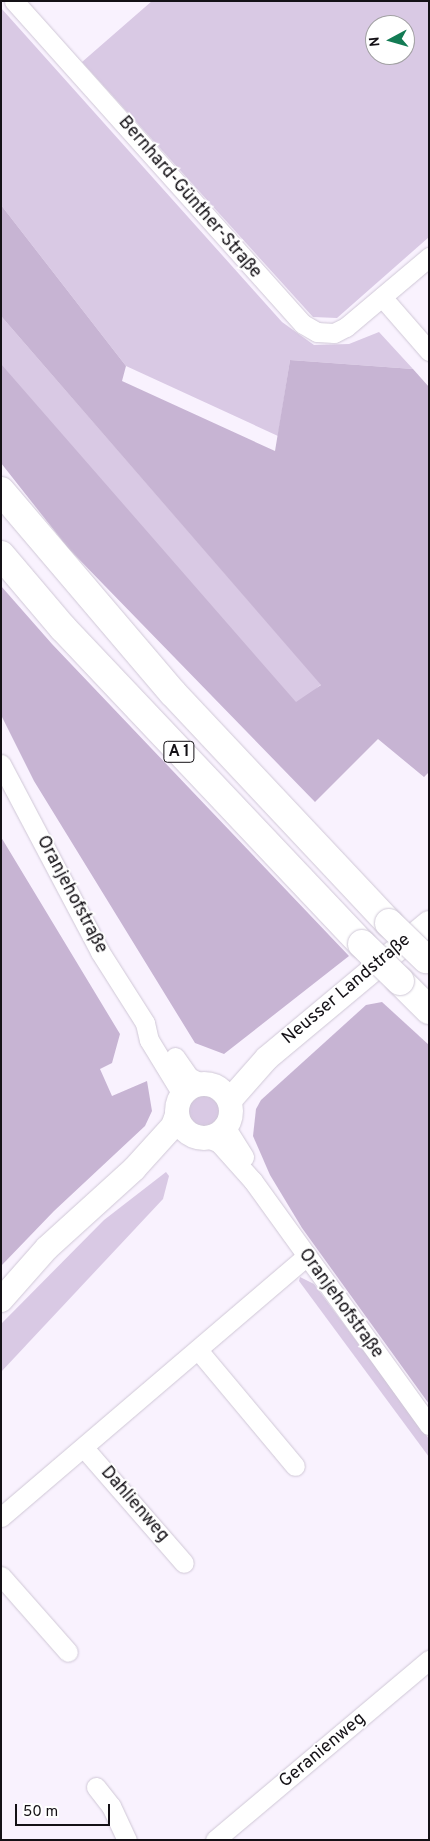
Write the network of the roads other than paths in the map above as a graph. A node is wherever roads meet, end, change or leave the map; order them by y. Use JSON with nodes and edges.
{"nodes":[{"id":1,"x":14,"y":1,"type":"edge"},
{"id":2,"x":429,"y":257,"type":"edge"},
{"id":3,"x":382,"y":297,"type":"junction"},
{"id":4,"x":429,"y":351,"type":"edge"},
{"id":5,"x":1,"y":491,"type":"edge"},
{"id":6,"x":1,"y":555,"type":"edge"},
{"id":7,"x":1,"y":764,"type":"edge"},
{"id":8,"x":429,"y":923,"type":"edge"},
{"id":9,"x":427,"y":960,"type":"edge"},
{"id":10,"x":429,"y":1010,"type":"edge"},
{"id":11,"x":201,"y":1096,"type":"junction"},
{"id":12,"x":209,"y":1134,"type":"junction"},
{"id":13,"x":134,"y":1169,"type":"junction"},
{"id":14,"x":306,"y":1258,"type":"junction"},
{"id":15,"x":1,"y":1300,"type":"edge"},
{"id":16,"x":198,"y":1350,"type":"junction"},
{"id":17,"x":429,"y":1425,"type":"edge"},
{"id":18,"x":84,"y":1448,"type":"junction"},
{"id":19,"x":294,"y":1466,"type":"dead end"},
{"id":20,"x":1,"y":1518,"type":"edge"},
{"id":21,"x":184,"y":1563,"type":"dead end"},
{"id":22,"x":1,"y":1576,"type":"edge"},
{"id":23,"x":68,"y":1652,"type":"dead end"},
{"id":24,"x":429,"y":1660,"type":"edge"},
{"id":25,"x":96,"y":1787,"type":"dead end"},
{"id":26,"x":127,"y":1840,"type":"edge"},
{"id":27,"x":215,"y":1840,"type":"edge"}],
"edges":[{"from":1,"to":3,"type":"street","name":"Bernhard-Günther-Straße"},
{"from":2,"to":3,"type":"street"},
{"from":3,"to":4,"type":"street"},
{"from":5,"to":9,"type":"highway","number":"A 1","bridge":true},
{"from":6,"to":10,"type":"highway","number":"A 1","bridge":true},
{"from":7,"to":11,"type":"street","name":"Oranjehofstraße"},
{"from":8,"to":11,"type":"main road","name":"Neusser Landstraße"},
{"from":11,"to":12,"type":"main road"},
{"from":11,"to":12,"type":"main road"},
{"from":11,"to":13,"type":"main road"},
{"from":12,"to":13,"type":"main road"},
{"from":12,"to":14,"type":"street","name":"Oranjehofstraße"},
{"from":13,"to":15,"type":"main road"},
{"from":14,"to":16,"type":"street"},
{"from":14,"to":17,"type":"street","name":"Oranjehofstraße"},
{"from":16,"to":18,"type":"street"},
{"from":16,"to":19,"type":"street"},
{"from":18,"to":20,"type":"street"},
{"from":18,"to":21,"type":"street","name":"Dahlienweg"},
{"from":22,"to":23,"type":"street"},
{"from":24,"to":27,"type":"street","name":"Geranienweg"},
{"from":25,"to":26,"type":"street"}]}
